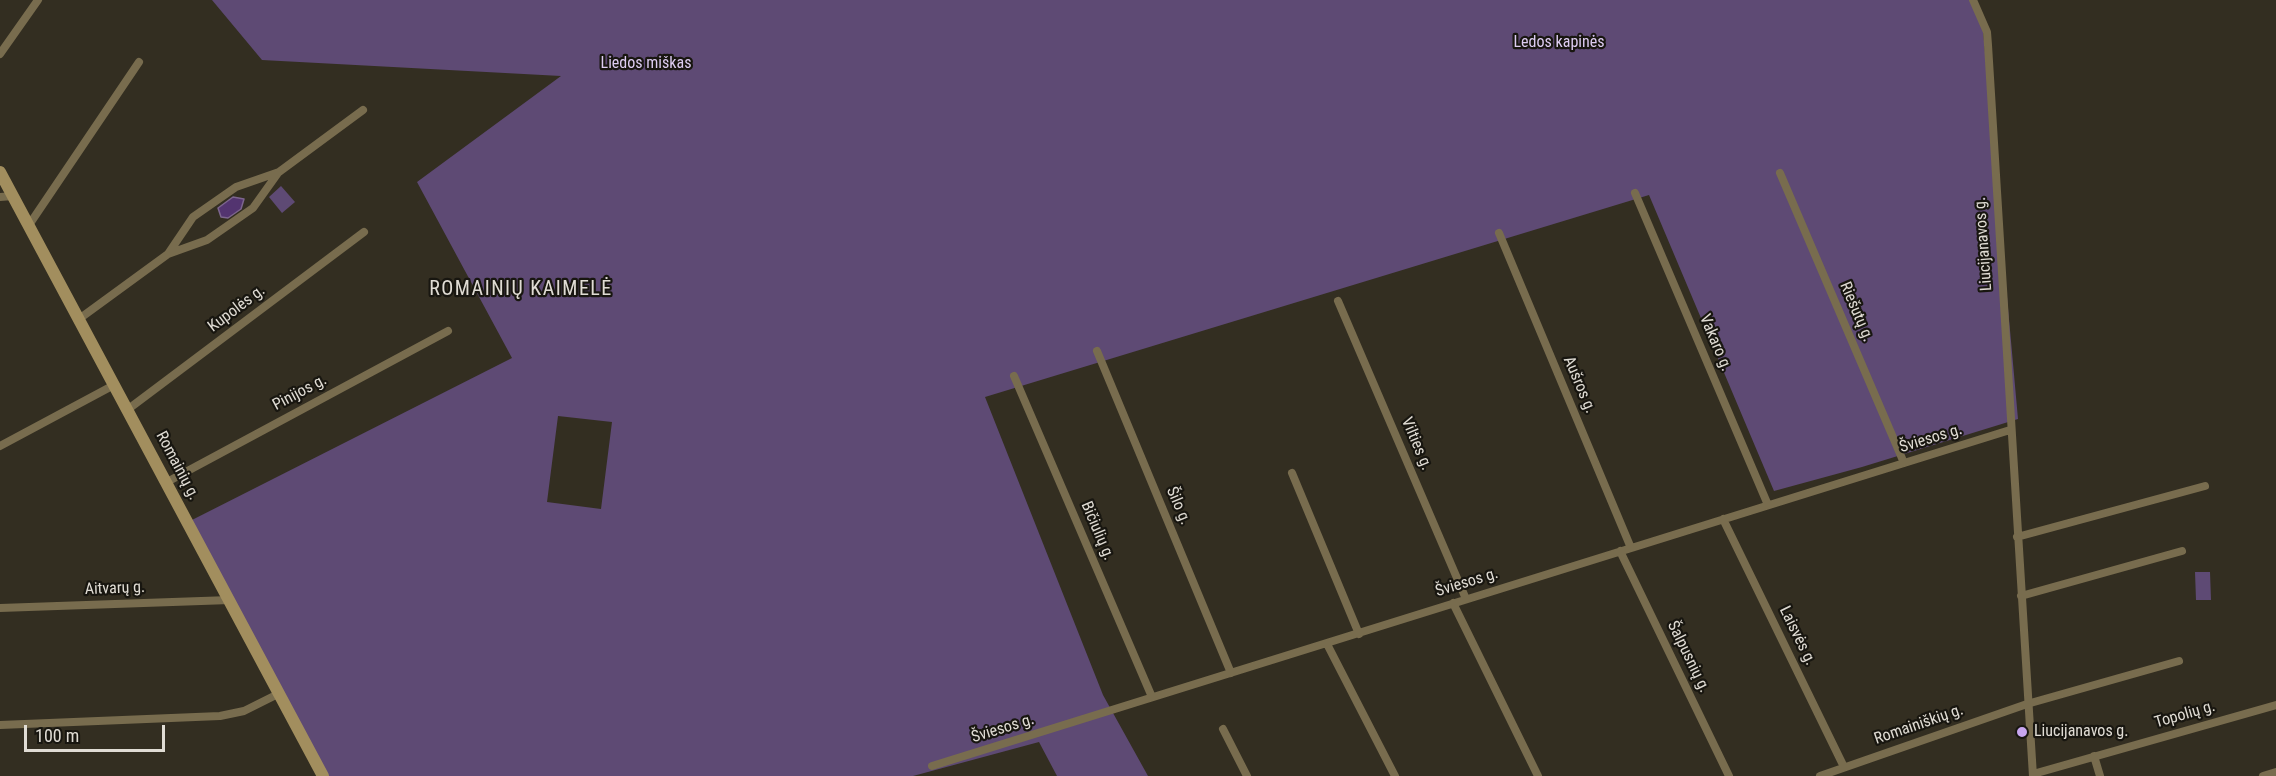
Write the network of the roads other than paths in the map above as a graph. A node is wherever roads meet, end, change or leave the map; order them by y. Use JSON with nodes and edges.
{"nodes":[{"id":1,"x":38,"y":0,"type":"edge"},
{"id":2,"x":1973,"y":0,"type":"edge"},
{"id":3,"x":0,"y":54,"type":"edge"},
{"id":4,"x":139,"y":62,"type":"dead end"},
{"id":5,"x":363,"y":110,"type":"dead end"},
{"id":6,"x":0,"y":172,"type":"edge"},
{"id":7,"x":279,"y":172,"type":"junction"},
{"id":8,"x":1780,"y":173,"type":"dead end"},
{"id":9,"x":1635,"y":193,"type":"dead end"},
{"id":10,"x":6,"y":196,"type":"edge"},
{"id":11,"x":29,"y":225,"type":"junction"},
{"id":12,"x":364,"y":232,"type":"dead end"},
{"id":13,"x":1499,"y":233,"type":"dead end"},
{"id":14,"x":168,"y":254,"type":"junction"},
{"id":15,"x":1338,"y":301,"type":"dead end"},
{"id":16,"x":79,"y":319,"type":"junction"},
{"id":17,"x":448,"y":330,"type":"dead end"},
{"id":18,"x":1097,"y":351,"type":"dead end"},
{"id":19,"x":1014,"y":376,"type":"dead end"},
{"id":20,"x":114,"y":386,"type":"junction"},
{"id":21,"x":128,"y":410,"type":"junction"},
{"id":22,"x":2010,"y":430,"type":"junction"},
{"id":23,"x":0,"y":446,"type":"edge"},
{"id":24,"x":1904,"y":463,"type":"junction"},
{"id":25,"x":1292,"y":473,"type":"dead end"},
{"id":26,"x":166,"y":482,"type":"junction"},
{"id":27,"x":2205,"y":486,"type":"dead end"},
{"id":28,"x":1768,"y":505,"type":"junction"},
{"id":29,"x":1723,"y":519,"type":"junction"},
{"id":30,"x":2017,"y":537,"type":"junction"},
{"id":31,"x":1631,"y":548,"type":"junction"},
{"id":32,"x":1620,"y":551,"type":"junction"},
{"id":33,"x":2182,"y":551,"type":"dead end"},
{"id":34,"x":2021,"y":596,"type":"junction"},
{"id":35,"x":1466,"y":599,"type":"junction"},
{"id":36,"x":230,"y":600,"type":"junction"},
{"id":37,"x":1453,"y":603,"type":"junction"},
{"id":38,"x":0,"y":608,"type":"edge"},
{"id":39,"x":1359,"y":634,"type":"junction"},
{"id":40,"x":1327,"y":644,"type":"junction"},
{"id":41,"x":2179,"y":661,"type":"dead end"},
{"id":42,"x":1231,"y":673,"type":"junction"},
{"id":43,"x":280,"y":693,"type":"junction"},
{"id":44,"x":1152,"y":697,"type":"junction"},
{"id":45,"x":2027,"y":704,"type":"junction"},
{"id":46,"x":2276,"y":705,"type":"edge"},
{"id":47,"x":0,"y":725,"type":"edge"},
{"id":48,"x":1222,"y":729,"type":"dead end"},
{"id":49,"x":2094,"y":756,"type":"junction"},
{"id":50,"x":932,"y":766,"type":"dead end"},
{"id":51,"x":1844,"y":767,"type":"junction"},
{"id":52,"x":2276,"y":772,"type":"edge"},
{"id":53,"x":2033,"y":775,"type":"edge"},
{"id":54,"x":323,"y":776,"type":"edge"},
{"id":55,"x":1247,"y":776,"type":"edge"},
{"id":56,"x":1395,"y":776,"type":"edge"},
{"id":57,"x":1539,"y":776,"type":"edge"},
{"id":58,"x":1729,"y":776,"type":"edge"},
{"id":59,"x":1821,"y":776,"type":"edge"},
{"id":60,"x":2100,"y":776,"type":"edge"},
{"id":61,"x":2263,"y":776,"type":"edge"}],
"edges":[{"from":1,"to":3,"type":"street"},
{"from":2,"to":22,"type":"street","name":"Liucijanavos g."},
{"from":4,"to":11,"type":"street"},
{"from":5,"to":7,"type":"street"},
{"from":6,"to":10,"type":"main road","name":"Romainių g."},
{"from":7,"to":14,"type":"street"},
{"from":7,"to":14,"type":"street"},
{"from":8,"to":24,"type":"street","name":"Riešutų g."},
{"from":9,"to":28,"type":"street","name":"Vakaro g."},
{"from":10,"to":11,"type":"main road","name":"Romainių g."},
{"from":11,"to":16,"type":"main road","name":"Romainių g."},
{"from":12,"to":21,"type":"street","name":"Kupolės g."},
{"from":13,"to":31,"type":"street","name":"Aušros g."},
{"from":14,"to":16,"type":"street"},
{"from":15,"to":35,"type":"street","name":"Vilties g."},
{"from":16,"to":20,"type":"main road","name":"Romainių g."},
{"from":17,"to":26,"type":"street","name":"Pinijos g."},
{"from":18,"to":42,"type":"street","name":"Šilo g."},
{"from":19,"to":44,"type":"street","name":"Bičiulių g."},
{"from":20,"to":21,"type":"main road","name":"Romainių g."},
{"from":20,"to":23,"type":"street"},
{"from":21,"to":26,"type":"main road","name":"Romainių g."},
{"from":22,"to":24,"type":"street","name":"Šviesos g."},
{"from":22,"to":30,"type":"street","name":"Liucijanavos g."},
{"from":24,"to":28,"type":"street","name":"Šviesos g."},
{"from":25,"to":39,"type":"street"},
{"from":26,"to":36,"type":"main road","name":"Romainių g."},
{"from":27,"to":30,"type":"street"},
{"from":28,"to":29,"type":"street","name":"Šviesos g."},
{"from":29,"to":31,"type":"street","name":"Šviesos g."},
{"from":29,"to":51,"type":"street","name":"Laisvės g."},
{"from":30,"to":34,"type":"street","name":"Liucijanavos g."},
{"from":31,"to":32,"type":"street","name":"Šviesos g."},
{"from":32,"to":35,"type":"street","name":"Šviesos g."},
{"from":32,"to":58,"type":"street","name":"Šalpusnių g."},
{"from":33,"to":34,"type":"street"},
{"from":34,"to":45,"type":"street","name":"Liucijanavos g."},
{"from":35,"to":37,"type":"street","name":"Šviesos g."},
{"from":36,"to":38,"type":"street","name":"Aitvarų g."},
{"from":36,"to":43,"type":"main road","name":"Romainių g."},
{"from":37,"to":39,"type":"street","name":"Šviesos g."},
{"from":37,"to":57,"type":"street"},
{"from":39,"to":40,"type":"street","name":"Šviesos g."},
{"from":40,"to":42,"type":"street","name":"Šviesos g."},
{"from":40,"to":56,"type":"street"},
{"from":41,"to":45,"type":"street","name":"Romainiškių g."},
{"from":42,"to":44,"type":"street","name":"Šviesos g."},
{"from":43,"to":47,"type":"street"},
{"from":43,"to":54,"type":"main road","name":"Romainių g."},
{"from":44,"to":50,"type":"street","name":"Šviesos g."},
{"from":45,"to":51,"type":"street","name":"Romainiškių g."},
{"from":45,"to":53,"type":"street","name":"Liucijanavos g."},
{"from":46,"to":49,"type":"street","name":"Topolių g."},
{"from":48,"to":55,"type":"street"},
{"from":49,"to":53,"type":"street","name":"Topolių g."},
{"from":49,"to":60,"type":"street"},
{"from":51,"to":59,"type":"street","name":"Romainiškių g."},
{"from":52,"to":61,"type":"street"}]}
